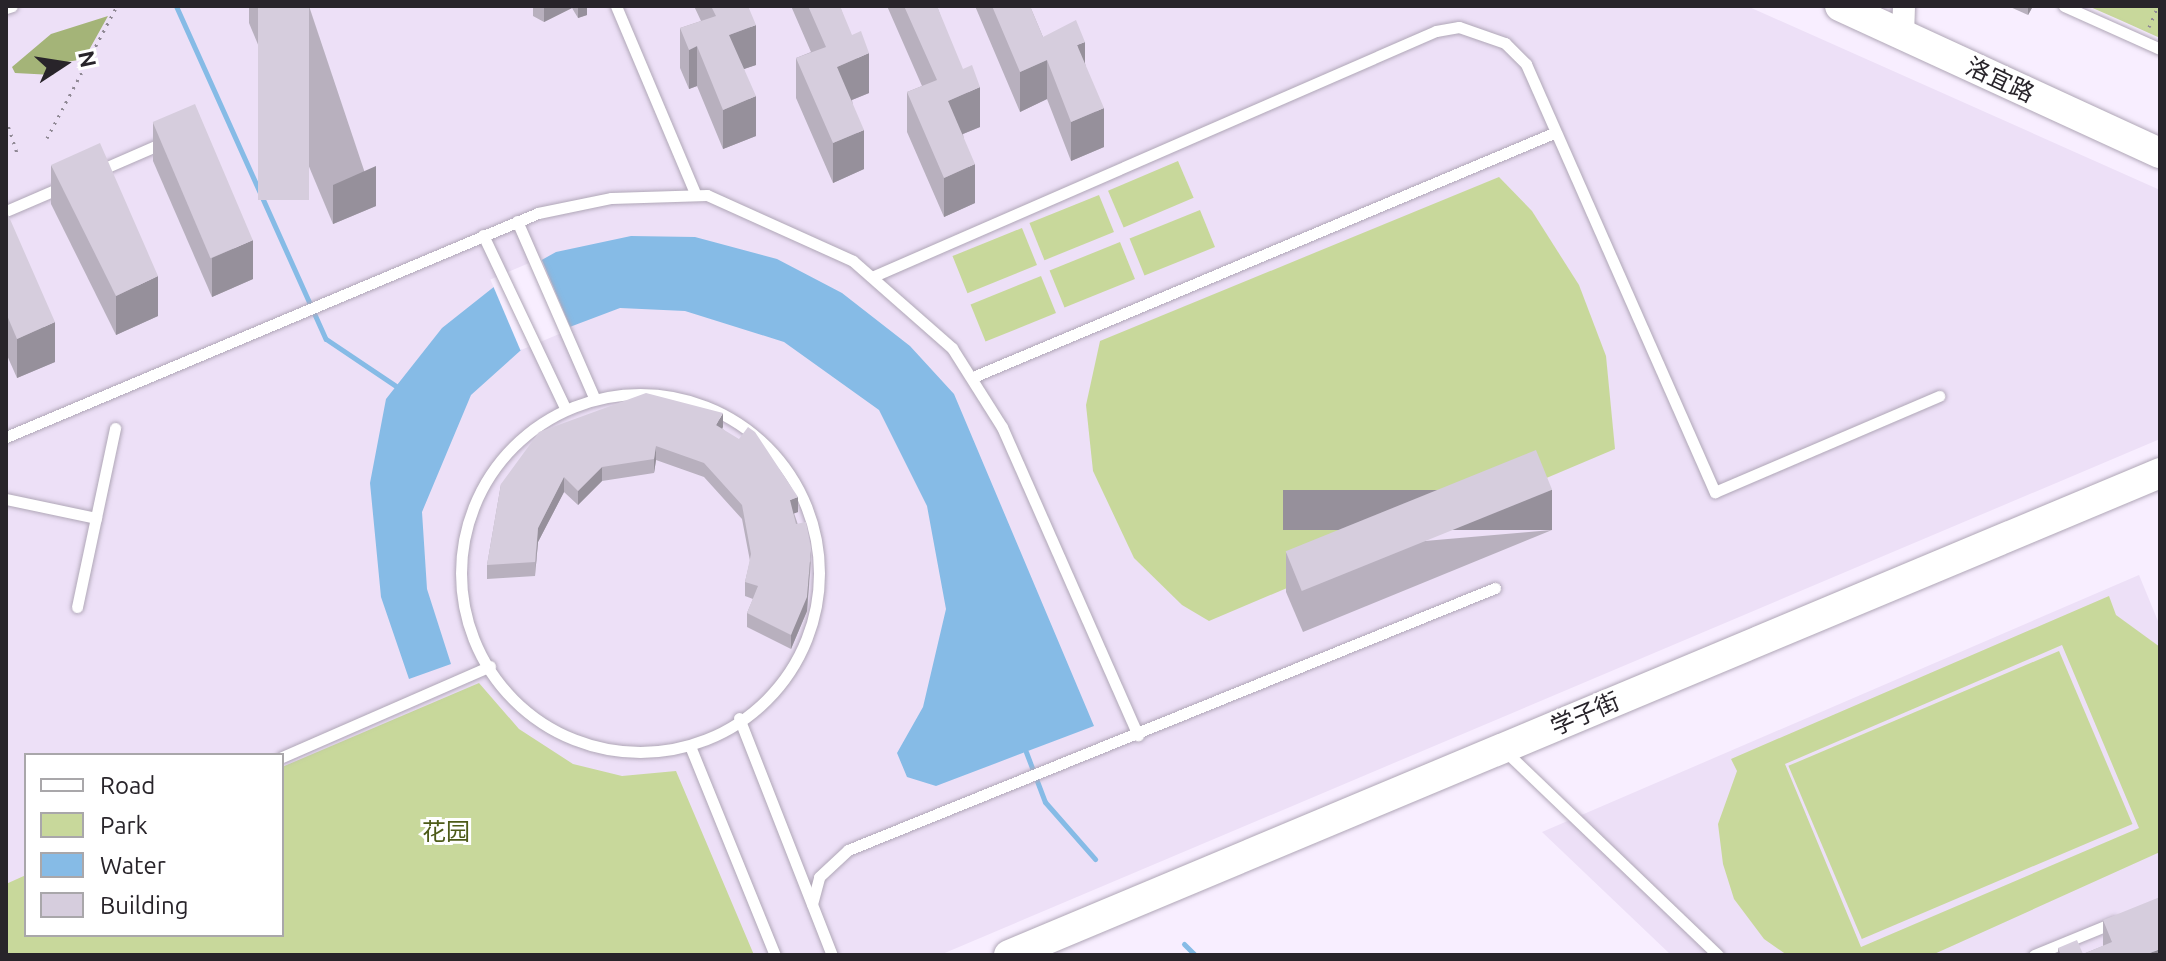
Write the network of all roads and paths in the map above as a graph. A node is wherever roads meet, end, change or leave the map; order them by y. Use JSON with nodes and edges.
{"nodes":[{"id":1,"x":12,"y":6,"type":"edge"},
{"id":2,"x":117,"y":6,"type":"edge"},
{"id":3,"x":616,"y":6,"type":"edge"},
{"id":4,"x":1840,"y":6,"type":"edge"},
{"id":5,"x":1872,"y":6,"type":"edge"},
{"id":6,"x":2064,"y":6,"type":"edge"},
{"id":7,"x":2158,"y":6,"type":"edge"},
{"id":8,"x":6,"y":8,"type":"edge"},
{"id":9,"x":1904,"y":20,"type":"edge"},
{"id":10,"x":2143,"y":42,"type":"junction"},
{"id":11,"x":2160,"y":49,"type":"edge"},
{"id":12,"x":6,"y":119,"type":"edge"},
{"id":13,"x":189,"y":132,"type":"edge"},
{"id":14,"x":1556,"y":132,"type":"junction"},
{"id":15,"x":47,"y":138,"type":"dead end"},
{"id":16,"x":2160,"y":138,"type":"edge"},
{"id":17,"x":17,"y":153,"type":"dead end"},
{"id":18,"x":2160,"y":153,"type":"edge"},
{"id":19,"x":695,"y":193,"type":"junction"},
{"id":20,"x":6,"y":211,"type":"edge"},
{"id":21,"x":517,"y":221,"type":"junction"},
{"id":22,"x":483,"y":235,"type":"junction"},
{"id":23,"x":874,"y":276,"type":"junction"},
{"id":24,"x":973,"y":377,"type":"junction"},
{"id":25,"x":1939,"y":396,"type":"dead end"},
{"id":26,"x":594,"y":397,"type":"junction"},
{"id":27,"x":565,"y":408,"type":"junction"},
{"id":28,"x":115,"y":428,"type":"dead end"},
{"id":29,"x":6,"y":437,"type":"edge"},
{"id":30,"x":2160,"y":473,"type":"edge"},
{"id":31,"x":2160,"y":481,"type":"edge"},
{"id":32,"x":6,"y":499,"type":"edge"},
{"id":33,"x":96,"y":518,"type":"junction"},
{"id":34,"x":1495,"y":588,"type":"dead end"},
{"id":35,"x":77,"y":607,"type":"dead end"},
{"id":36,"x":490,"y":666,"type":"junction"},
{"id":37,"x":739,"y":718,"type":"junction"},
{"id":38,"x":1138,"y":735,"type":"junction"},
{"id":39,"x":690,"y":746,"type":"junction"},
{"id":40,"x":1505,"y":752,"type":"junction"},
{"id":41,"x":284,"y":756,"type":"edge"},
{"id":42,"x":812,"y":904,"type":"junction"},
{"id":43,"x":2132,"y":915,"type":"edge"},
{"id":44,"x":775,"y":955,"type":"edge"},
{"id":45,"x":832,"y":955,"type":"edge"},
{"id":46,"x":1009,"y":955,"type":"edge"},
{"id":47,"x":1029,"y":955,"type":"edge"},
{"id":48,"x":1718,"y":955,"type":"edge"},
{"id":49,"x":2034,"y":955,"type":"edge"}],
"edges":[{"from":1,"to":8,"type":"lane"},
{"from":2,"to":15,"type":"path"},
{"from":3,"to":19,"type":"lane"},
{"from":4,"to":9,"type":"street","name":"洛宜路"},
{"from":5,"to":9,"type":"street","name":"洛宜路"},
{"from":6,"to":10,"type":"lane"},
{"from":7,"to":10,"type":"path"},
{"from":9,"to":16,"type":"street","name":"洛宜路"},
{"from":9,"to":18,"type":"street","name":"洛宜路"},
{"from":10,"to":11,"type":"lane"},
{"from":12,"to":17,"type":"path"},
{"from":13,"to":20,"type":"lane"},
{"from":14,"to":23,"type":"lane"},
{"from":14,"to":24,"type":"lane"},
{"from":14,"to":25,"type":"lane"},
{"from":19,"to":21,"type":"lane"},
{"from":19,"to":23,"type":"lane"},
{"from":21,"to":22,"type":"lane"},
{"from":21,"to":26,"type":"lane"},
{"from":22,"to":27,"type":"lane"},
{"from":22,"to":29,"type":"lane"},
{"from":23,"to":24,"type":"lane"},
{"from":24,"to":38,"type":"lane"},
{"from":26,"to":27,"type":"lane"},
{"from":26,"to":37,"type":"lane"},
{"from":27,"to":36,"type":"lane"},
{"from":28,"to":33,"type":"lane"},
{"from":30,"to":40,"type":"street","name":"学子街"},
{"from":31,"to":40,"type":"street","name":"学子街"},
{"from":32,"to":33,"type":"lane"},
{"from":33,"to":35,"type":"lane"},
{"from":34,"to":38,"type":"lane"},
{"from":36,"to":39,"type":"lane"},
{"from":36,"to":41,"type":"lane"},
{"from":37,"to":39,"type":"lane"},
{"from":37,"to":42,"type":"lane"},
{"from":38,"to":42,"type":"lane"},
{"from":39,"to":44,"type":"lane"},
{"from":40,"to":46,"type":"street","name":"学子街"},
{"from":40,"to":47,"type":"street","name":"学子街"},
{"from":40,"to":48,"type":"lane"},
{"from":42,"to":45,"type":"lane"},
{"from":43,"to":49,"type":"lane"}]}
